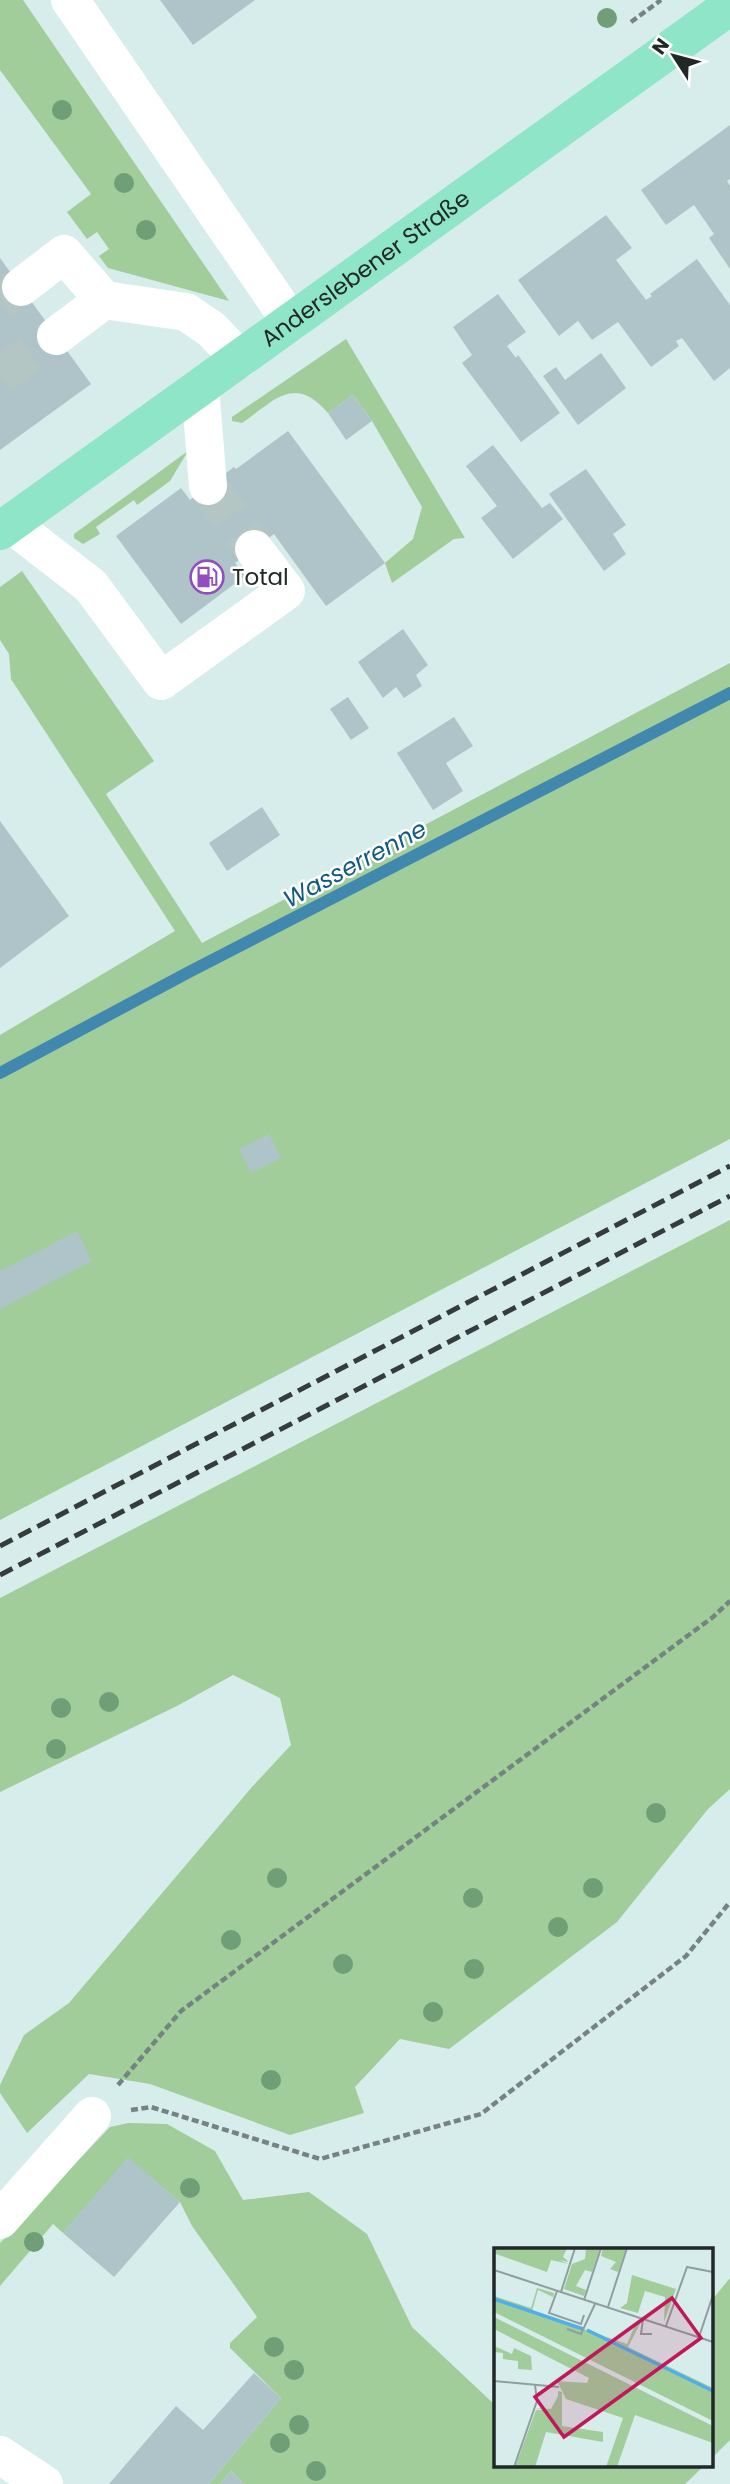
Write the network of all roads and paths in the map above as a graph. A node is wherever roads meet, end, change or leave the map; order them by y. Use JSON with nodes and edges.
{"nodes":[{"id":1,"x":70,"y":0,"type":"edge"},
{"id":2,"x":714,"y":8,"type":"edge"},
{"id":3,"x":21,"y":287,"type":"tunnel mouth"},
{"id":4,"x":104,"y":300,"type":"junction"},
{"id":5,"x":291,"y":322,"type":"junction"},
{"id":6,"x":56,"y":336,"type":"tunnel mouth"},
{"id":7,"x":240,"y":359,"type":"junction"},
{"id":8,"x":200,"y":387,"type":"junction"},
{"id":9,"x":208,"y":486,"type":"tunnel mouth"},
{"id":10,"x":5,"y":527,"type":"edge"},
{"id":11,"x":254,"y":550,"type":"tunnel mouth"},
{"id":12,"x":730,"y":1601,"type":"edge"},
{"id":13,"x":730,"y":1902,"type":"edge"},
{"id":14,"x":92,"y":2116,"type":"junction"},
{"id":15,"x":0,"y":2220,"type":"edge"},
{"id":16,"x":0,"y":2455,"type":"edge"},
{"id":17,"x":44,"y":2484,"type":"edge"}],
"edges":[{"from":1,"to":5,"type":"street"},
{"from":2,"to":5,"type":"main road","name":"Anderslebener Straße"},
{"from":3,"to":4,"type":"street"},
{"from":4,"to":6,"type":"street"},
{"from":4,"to":7,"type":"street"},
{"from":5,"to":7,"type":"main road","name":"Anderslebener Straße"},
{"from":7,"to":8,"type":"main road","name":"Anderslebener Straße"},
{"from":8,"to":9,"type":"street"},
{"from":8,"to":10,"type":"main road","name":"Anderslebener Straße"},
{"from":10,"to":11,"type":"street"},
{"from":12,"to":14,"type":"path"},
{"from":13,"to":14,"type":"path"},
{"from":14,"to":15,"type":"street"},
{"from":16,"to":17,"type":"street"}]}
